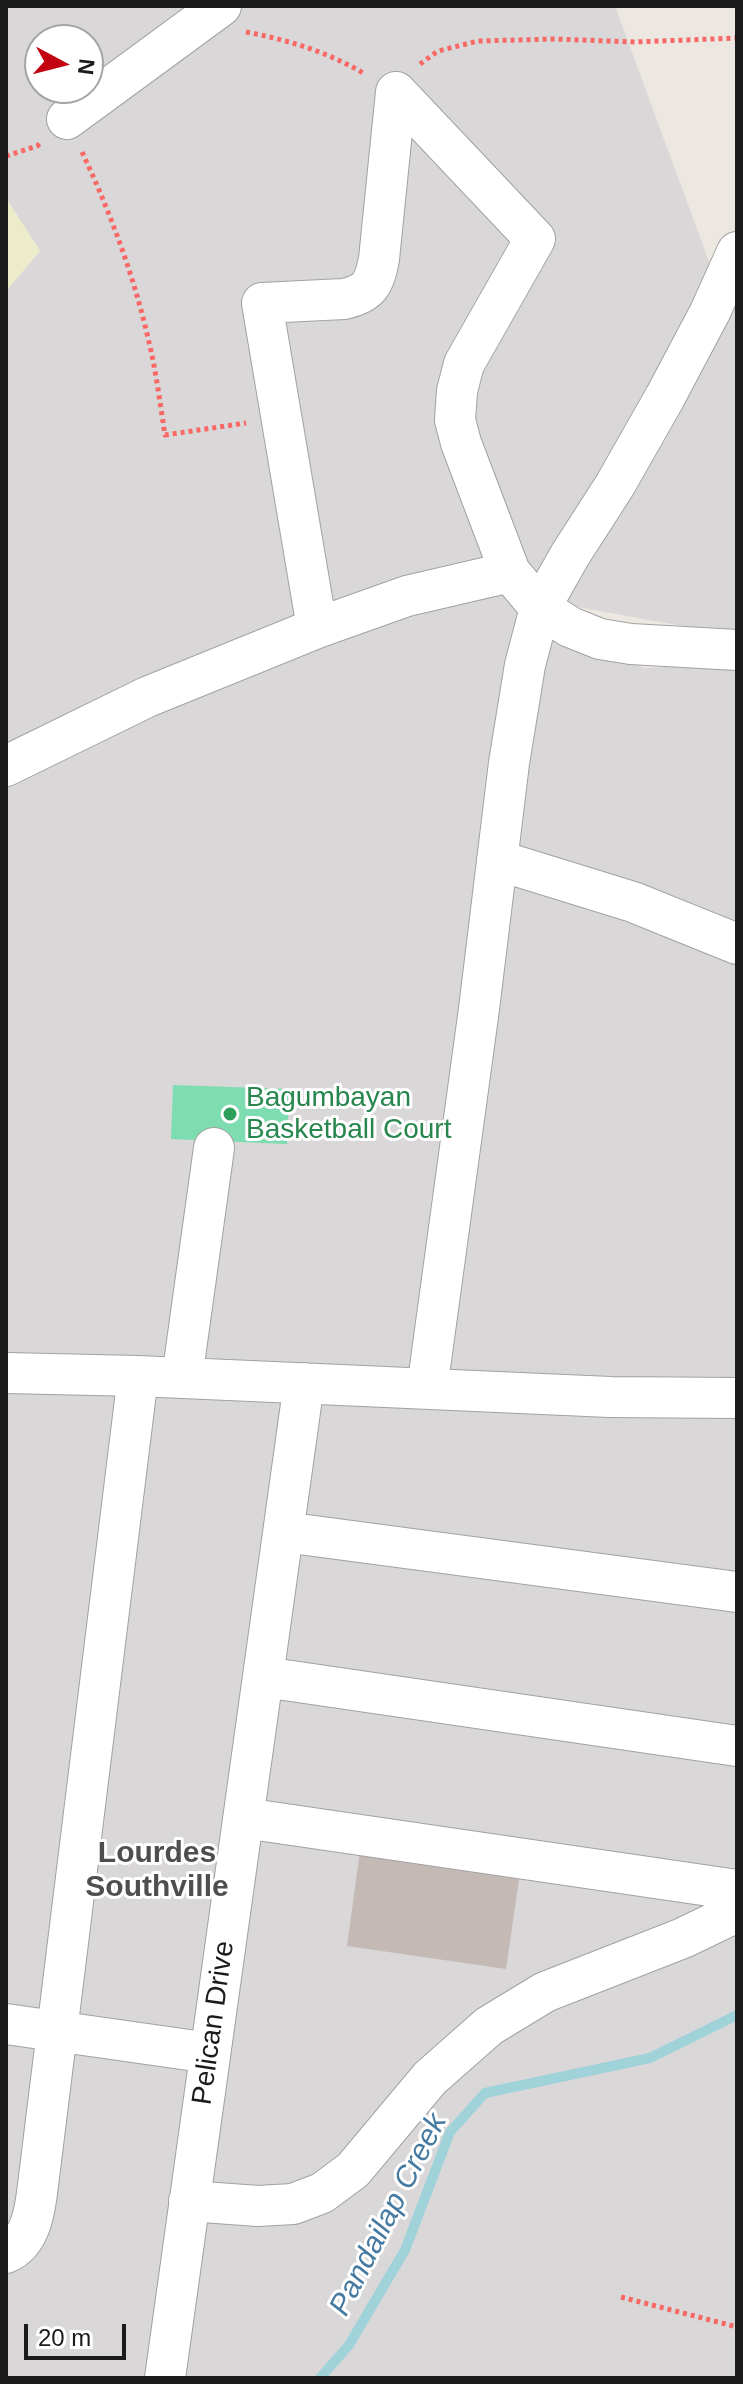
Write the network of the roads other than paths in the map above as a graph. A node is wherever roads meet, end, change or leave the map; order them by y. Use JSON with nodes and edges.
{"nodes":[{"id":1,"x":210,"y":14,"type":"edge"},
{"id":2,"x":67,"y":119,"type":"road end"},
{"id":3,"x":737,"y":252,"type":"edge"},
{"id":4,"x":510,"y":572,"type":"junction"},
{"id":5,"x":540,"y":608,"type":"junction"},
{"id":6,"x":317,"y":628,"type":"junction"},
{"id":7,"x":737,"y":650,"type":"edge"},
{"id":8,"x":6,"y":766,"type":"edge"},
{"id":9,"x":497,"y":860,"type":"junction"},
{"id":10,"x":737,"y":944,"type":"edge"},
{"id":11,"x":214,"y":1148,"type":"dead end"},
{"id":12,"x":6,"y":1373,"type":"edge"},
{"id":13,"x":138,"y":1376,"type":"junction"},
{"id":14,"x":182,"y":1378,"type":"junction"},
{"id":15,"x":304,"y":1383,"type":"junction"},
{"id":16,"x":427,"y":1389,"type":"junction"},
{"id":17,"x":737,"y":1398,"type":"edge"},
{"id":18,"x":284,"y":1532,"type":"junction"},
{"id":19,"x":737,"y":1592,"type":"edge"},
{"id":20,"x":264,"y":1677,"type":"junction"},
{"id":21,"x":737,"y":1746,"type":"edge"},
{"id":22,"x":244,"y":1818,"type":"junction"},
{"id":23,"x":737,"y":1890,"type":"edge"},
{"id":24,"x":737,"y":1912,"type":"edge"},
{"id":25,"x":6,"y":2024,"type":"edge"},
{"id":26,"x":57,"y":2031,"type":"junction"},
{"id":27,"x":210,"y":2053,"type":"junction"},
{"id":28,"x":23,"y":2167,"type":"edge"},
{"id":29,"x":189,"y":2201,"type":"junction"},
{"id":30,"x":6,"y":2253,"type":"edge"},
{"id":31,"x":165,"y":2378,"type":"edge"}],
"edges":[{"from":1,"to":2,"type":"street"},
{"from":3,"to":5,"type":"street"},
{"from":4,"to":5,"type":"street"},
{"from":4,"to":6,"type":"street"},
{"from":4,"to":6,"type":"street"},
{"from":5,"to":7,"type":"street"},
{"from":5,"to":9,"type":"street"},
{"from":6,"to":8,"type":"street"},
{"from":9,"to":10,"type":"street"},
{"from":9,"to":16,"type":"street"},
{"from":11,"to":14,"type":"street"},
{"from":12,"to":13,"type":"street"},
{"from":13,"to":14,"type":"street"},
{"from":13,"to":26,"type":"street"},
{"from":14,"to":15,"type":"street"},
{"from":15,"to":16,"type":"street"},
{"from":15,"to":18,"type":"street","name":"Pelican Drive"},
{"from":16,"to":17,"type":"street"},
{"from":18,"to":19,"type":"street"},
{"from":18,"to":20,"type":"street","name":"Pelican Drive"},
{"from":20,"to":21,"type":"street"},
{"from":20,"to":22,"type":"street","name":"Pelican Drive"},
{"from":22,"to":23,"type":"street"},
{"from":22,"to":27,"type":"street","name":"Pelican Drive"},
{"from":24,"to":29,"type":"street"},
{"from":25,"to":26,"type":"street"},
{"from":26,"to":27,"type":"street"},
{"from":26,"to":28,"type":"street"},
{"from":27,"to":29,"type":"street","name":"Pelican Drive"},
{"from":28,"to":30,"type":"street"},
{"from":29,"to":31,"type":"street","name":"Pelican Drive"}]}
